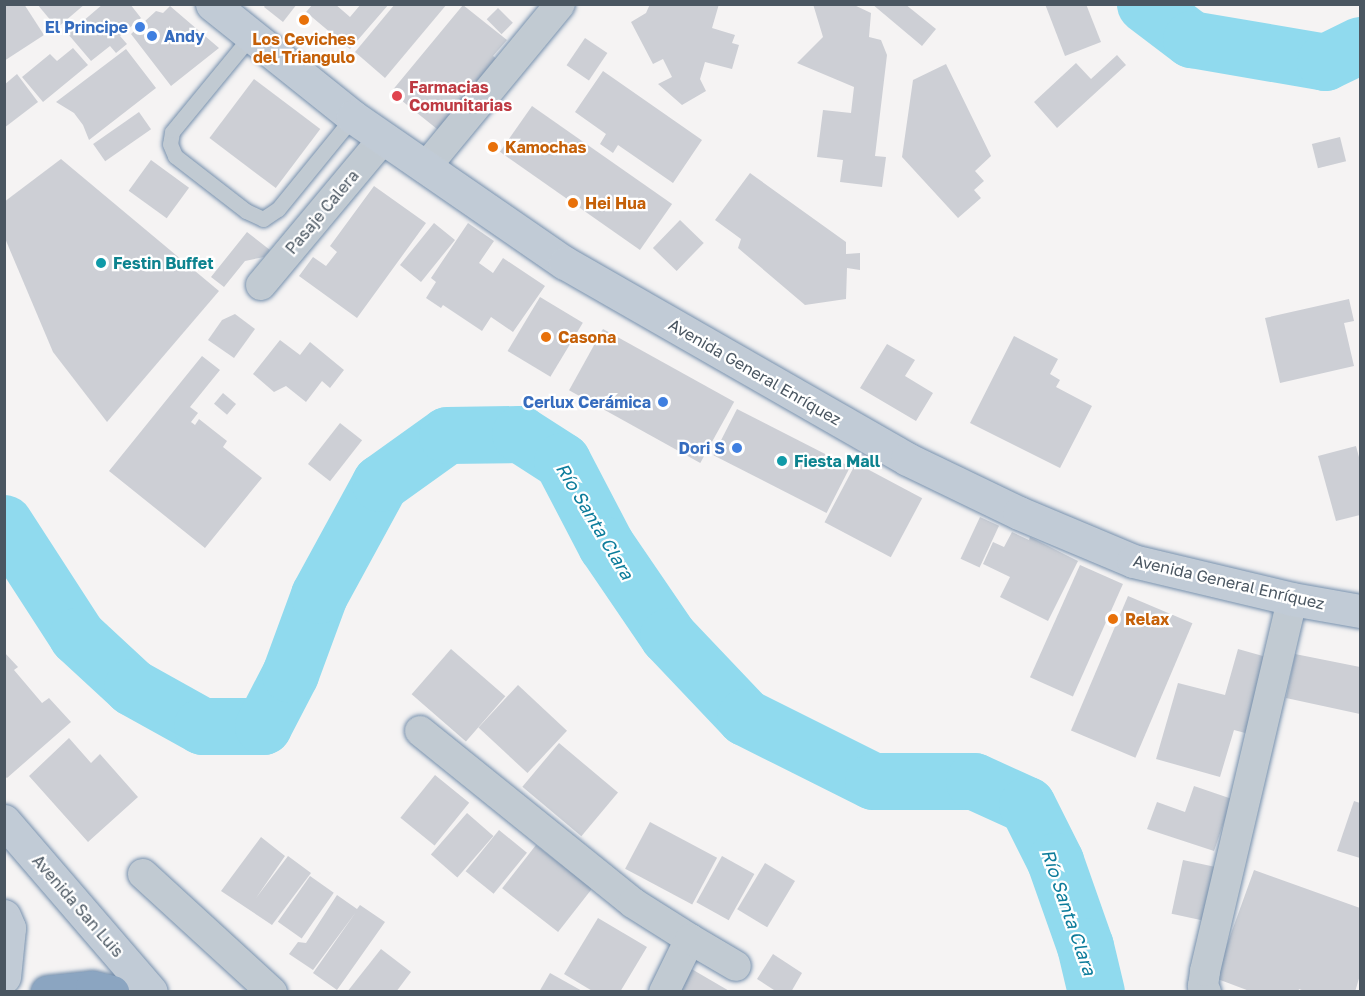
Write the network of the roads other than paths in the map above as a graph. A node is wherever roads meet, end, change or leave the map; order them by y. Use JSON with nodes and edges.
{"nodes":[{"id":1,"x":212,"y":4,"type":"edge"},
{"id":2,"x":560,"y":4,"type":"edge"},
{"id":3,"x":250,"y":37,"type":"junction"},
{"id":4,"x":353,"y":117,"type":"junction"},
{"id":5,"x":383,"y":139,"type":"junction"},
{"id":6,"x":425,"y":168,"type":"junction"},
{"id":7,"x":261,"y":285,"type":"dead end"},
{"id":8,"x":1292,"y":599,"type":"junction"},
{"id":9,"x":1360,"y":611,"type":"edge"},
{"id":10,"x":420,"y":731,"type":"dead end"},
{"id":11,"x":4,"y":821,"type":"edge"},
{"id":12,"x":143,"y":874,"type":"dead end"},
{"id":13,"x":4,"y":916,"type":"edge"},
{"id":14,"x":690,"y":939,"type":"junction"},
{"id":15,"x":736,"y":966,"type":"dead end"},
{"id":16,"x":4,"y":977,"type":"edge"},
{"id":17,"x":258,"y":987,"type":"edge"},
{"id":18,"x":47,"y":992,"type":"edge"},
{"id":19,"x":112,"y":992,"type":"edge"},
{"id":20,"x":152,"y":992,"type":"edge"},
{"id":21,"x":664,"y":992,"type":"edge"},
{"id":22,"x":1206,"y":992,"type":"edge"}],
"edges":[{"from":1,"to":3,"type":"main road","name":"Avenida General Enríquez"},
{"from":2,"to":6,"type":"street"},
{"from":3,"to":4,"type":"main road","name":"Avenida General Enríquez"},
{"from":3,"to":4,"type":"lane"},
{"from":4,"to":5,"type":"main road","name":"Avenida General Enríquez"},
{"from":5,"to":6,"type":"main road","name":"Avenida General Enríquez"},
{"from":5,"to":7,"type":"street","name":"Pasaje Calera"},
{"from":6,"to":8,"type":"main road","name":"Avenida General Enríquez"},
{"from":8,"to":9,"type":"main road","name":"Avenida General Enríquez"},
{"from":8,"to":22,"type":"street"},
{"from":10,"to":14,"type":"street"},
{"from":11,"to":20,"type":"main road","name":"Avenida San Luis"},
{"from":12,"to":17,"type":"street"},
{"from":13,"to":16,"type":"main road"},
{"from":14,"to":15,"type":"street"},
{"from":14,"to":21,"type":"street"},
{"from":18,"to":19,"type":"highway"}]}
